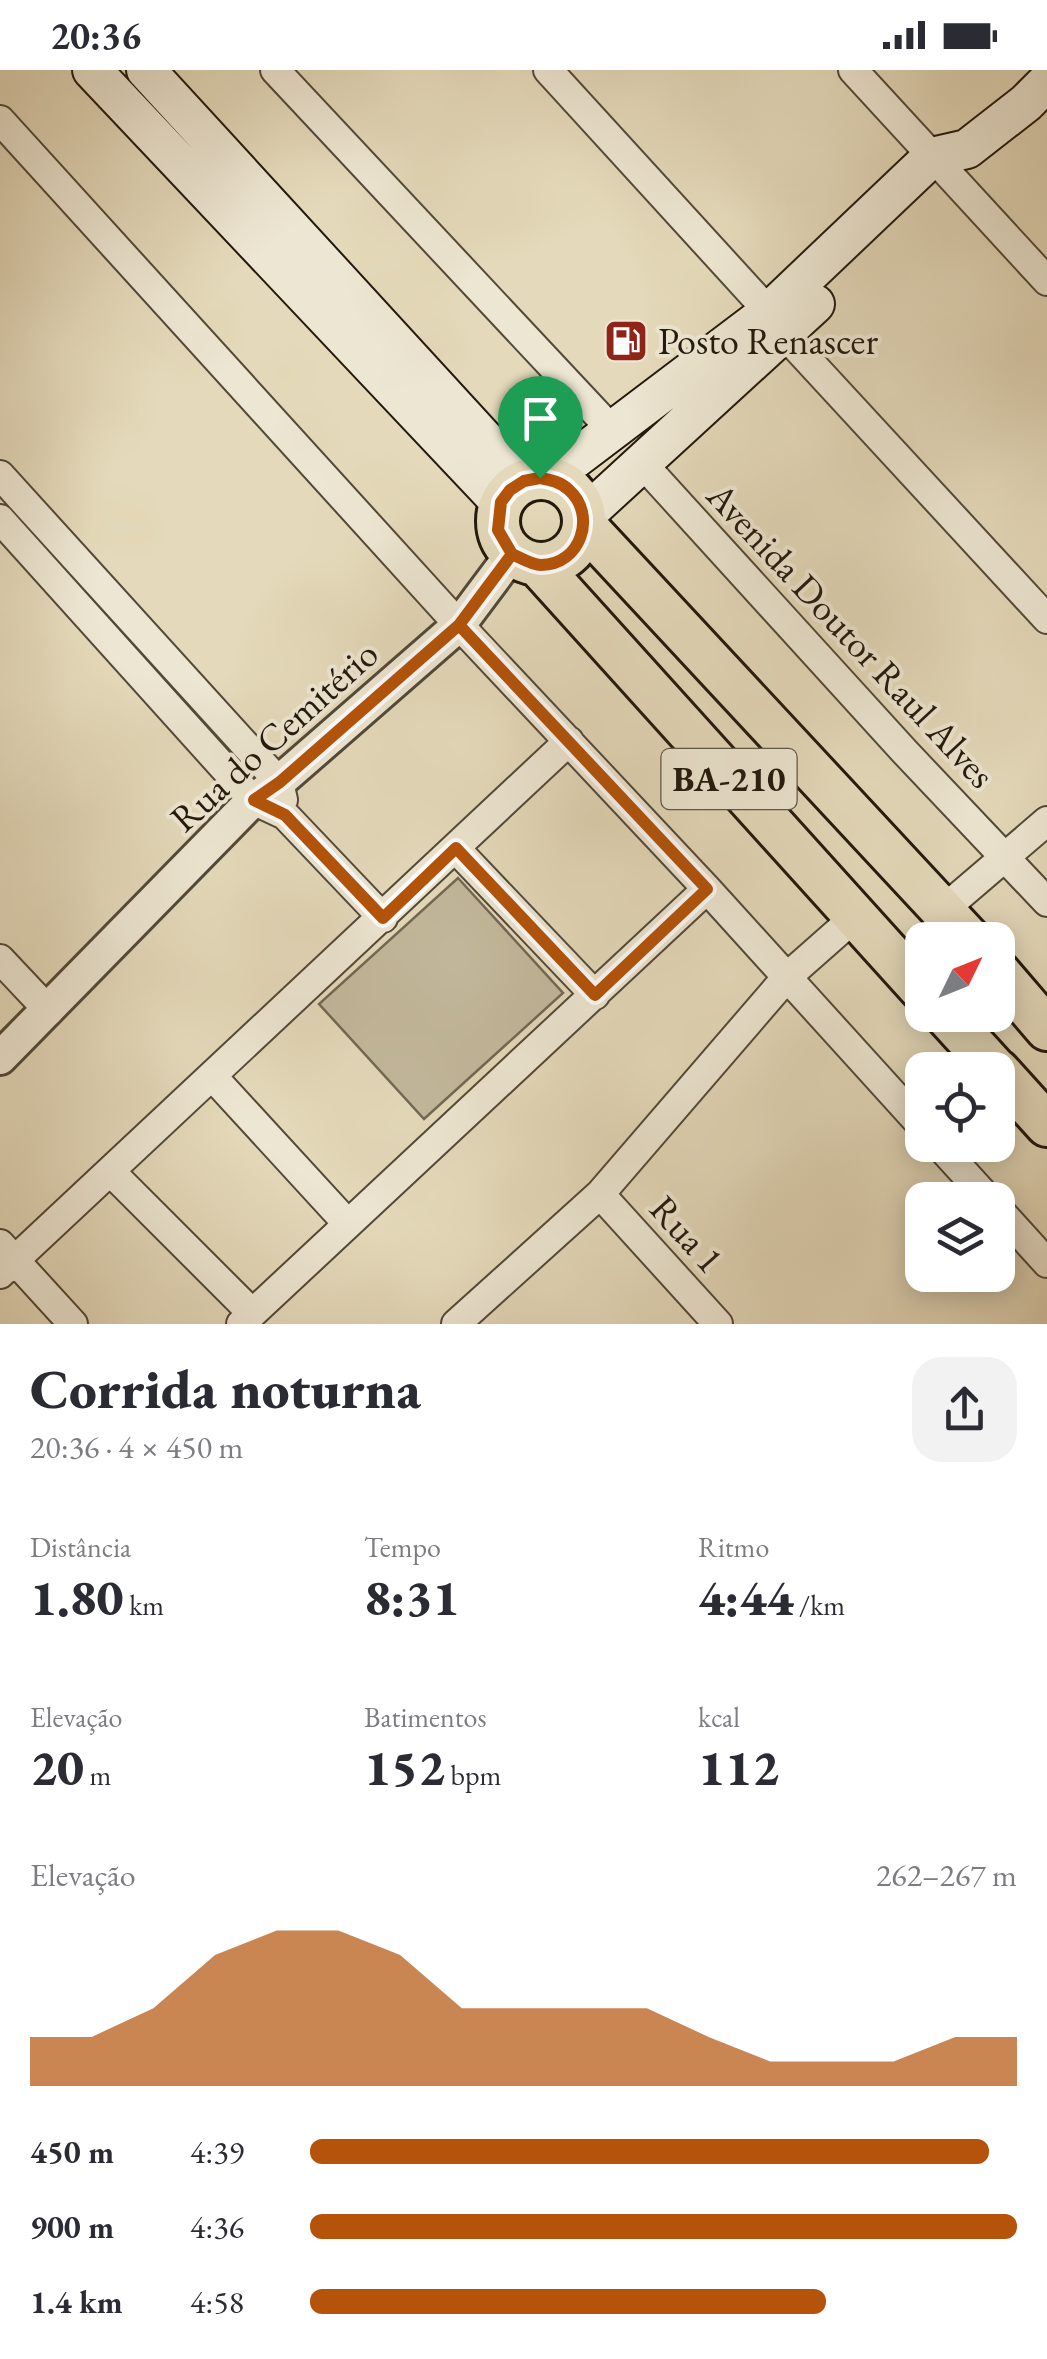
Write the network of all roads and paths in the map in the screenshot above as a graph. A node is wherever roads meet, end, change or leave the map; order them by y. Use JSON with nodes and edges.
{"nodes":[{"id":1,"x":92,"y":70,"type":"edge"},
{"id":2,"x":146,"y":70,"type":"edge"},
{"id":3,"x":275,"y":70,"type":"edge"},
{"id":4,"x":548,"y":70,"type":"edge"},
{"id":5,"x":852,"y":70,"type":"edge"},
{"id":6,"x":1047,"y":82,"type":"edge"},
{"id":7,"x":0,"y":120,"type":"edge"},
{"id":8,"x":949,"y":161,"type":"junction"},
{"id":9,"x":1047,"y":282,"type":"edge"},
{"id":10,"x":776,"y":323,"type":"junction"},
{"id":11,"x":612,"y":430,"type":"junction"},
{"id":12,"x":641,"y":462,"type":"junction"},
{"id":13,"x":0,"y":475,"type":"edge"},
{"id":14,"x":522,"y":487,"type":"junction"},
{"id":15,"x":0,"y":519,"type":"edge"},
{"id":16,"x":584,"y":521,"type":"junction"},
{"id":17,"x":525,"y":560,"type":"junction"},
{"id":18,"x":1047,"y":618,"type":"edge"},
{"id":19,"x":459,"y":625,"type":"junction"},
{"id":20,"x":569,"y":742,"type":"junction"},
{"id":21,"x":266,"y":791,"type":"junction"},
{"id":22,"x":1047,"y":821,"type":"edge"},
{"id":23,"x":456,"y":848,"type":"junction"},
{"id":24,"x":1006,"y":858,"type":"junction"},
{"id":25,"x":707,"y":889,"type":"junction"},
{"id":26,"x":1047,"y":902,"type":"edge"},
{"id":27,"x":855,"y":917,"type":"junction"},
{"id":28,"x":383,"y":918,"type":"junction"},
{"id":29,"x":953,"y":922,"type":"edge"},
{"id":30,"x":958,"y":922,"type":"edge"},
{"id":31,"x":0,"y":959,"type":"edge"},
{"id":32,"x":905,"y":971,"type":"edge"},
{"id":33,"x":787,"y":978,"type":"junction"},
{"id":34,"x":1015,"y":992,"type":"edge"},
{"id":35,"x":595,"y":995,"type":"junction"},
{"id":36,"x":48,"y":1011,"type":"junction"},
{"id":37,"x":1047,"y":1029,"type":"edge"},
{"id":38,"x":961,"y":1032,"type":"edge"},
{"id":39,"x":980,"y":1052,"type":"edge"},
{"id":40,"x":0,"y":1058,"type":"edge"},
{"id":41,"x":212,"y":1077,"type":"junction"},
{"id":42,"x":1015,"y":1090,"type":"edge"},
{"id":43,"x":905,"y":1107,"type":"edge"},
{"id":44,"x":1047,"y":1125,"type":"edge"},
{"id":45,"x":954,"y":1162,"type":"edge"},
{"id":46,"x":111,"y":1172,"type":"junction"},
{"id":47,"x":973,"y":1182,"type":"edge"},
{"id":48,"x":600,"y":1194,"type":"junction"},
{"id":49,"x":347,"y":1223,"type":"junction"},
{"id":50,"x":1015,"y":1228,"type":"edge"},
{"id":51,"x":5,"y":1260,"type":"edge"},
{"id":52,"x":1047,"y":1264,"type":"edge"},
{"id":53,"x":246,"y":1318,"type":"edge"},
{"id":54,"x":73,"y":1324,"type":"edge"},
{"id":55,"x":456,"y":1324,"type":"edge"},
{"id":56,"x":718,"y":1324,"type":"edge"}],
"edges":[{"from":1,"to":14,"type":"main road"},
{"from":2,"to":14,"type":"main road"},
{"from":3,"to":11,"type":"street"},
{"from":4,"to":10,"type":"street"},
{"from":5,"to":8,"type":"street"},
{"from":6,"to":8,"type":"main road"},
{"from":7,"to":19,"type":"street"},
{"from":8,"to":9,"type":"street"},
{"from":8,"to":10,"type":"main road"},
{"from":10,"to":11,"type":"main road"},
{"from":10,"to":12,"type":"main road"},
{"from":10,"to":18,"type":"street"},
{"from":11,"to":14,"type":"main road"},
{"from":12,"to":16,"type":"main road"},
{"from":12,"to":24,"type":"street","name":"Avenida Doutor Raul Alves"},
{"from":13,"to":21,"type":"street"},
{"from":14,"to":16,"type":"main road"},
{"from":14,"to":17,"type":"main road"},
{"from":15,"to":21,"type":"street"},
{"from":16,"to":17,"type":"main road"},
{"from":16,"to":29,"type":"main road","number":"BA-210"},
{"from":17,"to":19,"type":"street","name":"Rua do Cemitério"},
{"from":17,"to":27,"type":"main road","number":"BA-210"},
{"from":19,"to":20,"type":"street"},
{"from":19,"to":21,"type":"street","name":"Rua do Cemitério"},
{"from":20,"to":23,"type":"street"},
{"from":20,"to":25,"type":"street"},
{"from":21,"to":28,"type":"street"},
{"from":21,"to":36,"type":"street","name":"Rua do Cemitério"},
{"from":22,"to":24,"type":"street"},
{"from":23,"to":28,"type":"street"},
{"from":23,"to":35,"type":"street"},
{"from":24,"to":26,"type":"street","name":"Avenida Doutor Raul Alves"},
{"from":24,"to":30,"type":"street"},
{"from":25,"to":33,"type":"street"},
{"from":25,"to":35,"type":"street"},
{"from":27,"to":32,"type":"main road","number":"BA-210"},
{"from":27,"to":33,"type":"street"},
{"from":28,"to":41,"type":"street"},
{"from":31,"to":36,"type":"street"},
{"from":33,"to":43,"type":"street"},
{"from":33,"to":48,"type":"street"},
{"from":34,"to":37,"type":"main road"},
{"from":35,"to":49,"type":"street"},
{"from":36,"to":40,"type":"street","name":"Rua do Cemitério"},
{"from":38,"to":39,"type":"main road"},
{"from":41,"to":46,"type":"street"},
{"from":41,"to":49,"type":"street"},
{"from":42,"to":44,"type":"main road"},
{"from":45,"to":47,"type":"street"},
{"from":46,"to":51,"type":"street"},
{"from":46,"to":53,"type":"street"},
{"from":48,"to":55,"type":"street"},
{"from":48,"to":56,"type":"street","name":"Rua 1"},
{"from":49,"to":53,"type":"street"},
{"from":50,"to":52,"type":"street"},
{"from":51,"to":54,"type":"street"}]}
